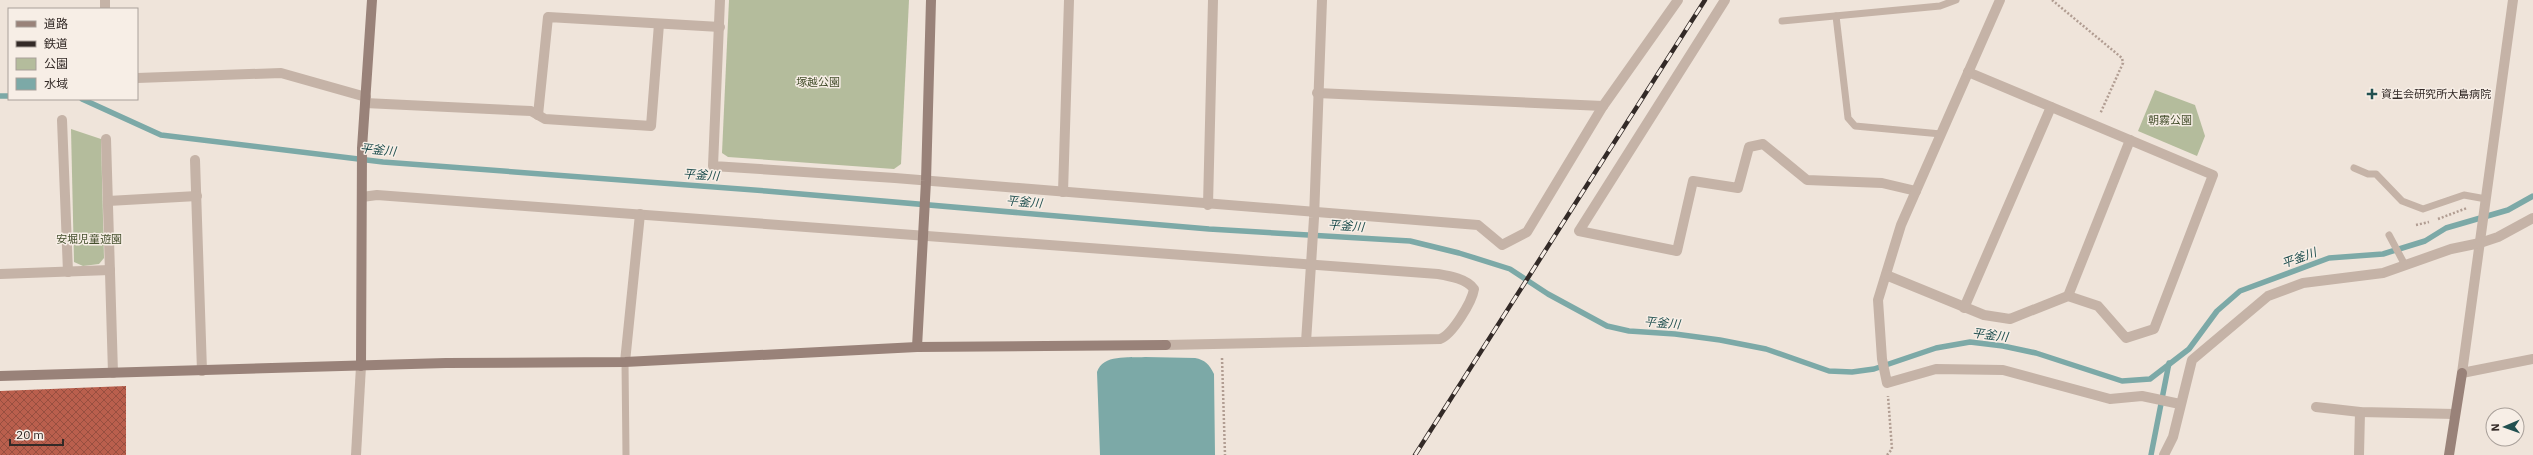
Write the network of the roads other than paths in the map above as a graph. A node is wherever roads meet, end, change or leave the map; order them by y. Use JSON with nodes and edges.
{"nodes":[{"id":1,"x":372,"y":0,"type":"edge"},
{"id":2,"x":720,"y":0,"type":"edge"},
{"id":3,"x":931,"y":0,"type":"edge"},
{"id":4,"x":1069,"y":0,"type":"edge"},
{"id":5,"x":1213,"y":0,"type":"edge"},
{"id":6,"x":1322,"y":0,"type":"edge"},
{"id":7,"x":1678,"y":0,"type":"edge"},
{"id":8,"x":1725,"y":0,"type":"edge"},
{"id":9,"x":1956,"y":0,"type":"edge"},
{"id":10,"x":2000,"y":0,"type":"edge"},
{"id":11,"x":2513,"y":0,"type":"edge"},
{"id":12,"x":1836,"y":16,"type":"junction"},
{"id":13,"x":1782,"y":20,"type":"dead end"},
{"id":14,"x":659,"y":24,"type":"junction"},
{"id":15,"x":720,"y":27,"type":"junction"},
{"id":16,"x":1968,"y":72,"type":"junction"},
{"id":17,"x":138,"y":78,"type":"edge"},
{"id":18,"x":1317,"y":93,"type":"junction"},
{"id":19,"x":366,"y":100,"type":"junction"},
{"id":20,"x":1603,"y":106,"type":"junction"},
{"id":21,"x":2051,"y":107,"type":"junction"},
{"id":22,"x":538,"y":115,"type":"junction"},
{"id":23,"x":62,"y":120,"type":"dead end"},
{"id":24,"x":1941,"y":134,"type":"junction"},
{"id":25,"x":106,"y":139,"type":"dead end"},
{"id":26,"x":2130,"y":140,"type":"junction"},
{"id":27,"x":195,"y":160,"type":"dead end"},
{"id":28,"x":2354,"y":168,"type":"dead end"},
{"id":29,"x":925,"y":186,"type":"junction"},
{"id":30,"x":1916,"y":191,"type":"junction"},
{"id":31,"x":1063,"y":192,"type":"junction"},
{"id":32,"x":197,"y":196,"type":"junction"},
{"id":33,"x":362,"y":197,"type":"junction"},
{"id":34,"x":2486,"y":199,"type":"junction"},
{"id":35,"x":108,"y":201,"type":"junction"},
{"id":36,"x":1208,"y":205,"type":"junction"},
{"id":37,"x":640,"y":214,"type":"junction"},
{"id":38,"x":1314,"y":215,"type":"junction"},
{"id":39,"x":2533,"y":218,"type":"edge"},
{"id":40,"x":923,"y":230,"type":"junction"},
{"id":41,"x":2390,"y":237,"type":"dead end"},
{"id":42,"x":2480,"y":243,"type":"junction"},
{"id":43,"x":1311,"y":263,"type":"junction"},
{"id":44,"x":2404,"y":263,"type":"junction"},
{"id":45,"x":110,"y":270,"type":"junction"},
{"id":46,"x":68,"y":272,"type":"junction"},
{"id":47,"x":0,"y":274,"type":"edge"},
{"id":48,"x":1886,"y":275,"type":"junction"},
{"id":49,"x":2068,"y":296,"type":"junction"},
{"id":50,"x":1964,"y":308,"type":"junction"},
{"id":51,"x":1306,"y":342,"type":"junction"},
{"id":52,"x":917,"y":347,"type":"junction"},
{"id":53,"x":2533,"y":358,"type":"edge"},
{"id":54,"x":625,"y":362,"type":"junction"},
{"id":55,"x":361,"y":366,"type":"junction"},
{"id":56,"x":202,"y":371,"type":"junction"},
{"id":57,"x":113,"y":373,"type":"junction"},
{"id":58,"x":2462,"y":373,"type":"junction"},
{"id":59,"x":0,"y":376,"type":"edge"},
{"id":60,"x":2180,"y":404,"type":"junction"},
{"id":61,"x":2316,"y":407,"type":"dead end"},
{"id":62,"x":2360,"y":412,"type":"junction"},
{"id":63,"x":2455,"y":414,"type":"junction"},
{"id":64,"x":356,"y":455,"type":"edge"},
{"id":65,"x":626,"y":455,"type":"edge"},
{"id":66,"x":2164,"y":455,"type":"edge"},
{"id":67,"x":2359,"y":455,"type":"edge"},
{"id":68,"x":2449,"y":455,"type":"edge"}],
"edges":[{"from":1,"to":19,"type":"street"},
{"from":2,"to":15,"type":"street"},
{"from":3,"to":29,"type":"street"},
{"from":4,"to":31,"type":"street"},
{"from":5,"to":36,"type":"street"},
{"from":6,"to":18,"type":"street"},
{"from":7,"to":20,"type":"street"},
{"from":8,"to":30,"type":"street"},
{"from":9,"to":12,"type":"lane"},
{"from":10,"to":16,"type":"street"},
{"from":11,"to":34,"type":"street"},
{"from":12,"to":13,"type":"lane"},
{"from":12,"to":24,"type":"lane"},
{"from":14,"to":15,"type":"street"},
{"from":14,"to":22,"type":"street"},
{"from":14,"to":22,"type":"street"},
{"from":15,"to":29,"type":"street"},
{"from":16,"to":21,"type":"street"},
{"from":16,"to":24,"type":"street"},
{"from":17,"to":19,"type":"street"},
{"from":18,"to":20,"type":"street"},
{"from":18,"to":38,"type":"street"},
{"from":19,"to":22,"type":"street"},
{"from":19,"to":33,"type":"street"},
{"from":20,"to":38,"type":"street"},
{"from":21,"to":26,"type":"street"},
{"from":21,"to":50,"type":"street"},
{"from":23,"to":46,"type":"street"},
{"from":24,"to":30,"type":"street"},
{"from":25,"to":35,"type":"street"},
{"from":26,"to":49,"type":"street"},
{"from":26,"to":49,"type":"street"},
{"from":27,"to":32,"type":"street"},
{"from":28,"to":34,"type":"lane"},
{"from":29,"to":31,"type":"street"},
{"from":29,"to":40,"type":"street"},
{"from":30,"to":48,"type":"street"},
{"from":31,"to":36,"type":"street"},
{"from":32,"to":35,"type":"street"},
{"from":32,"to":56,"type":"street"},
{"from":33,"to":37,"type":"street"},
{"from":33,"to":55,"type":"street"},
{"from":34,"to":42,"type":"street"},
{"from":35,"to":45,"type":"street"},
{"from":36,"to":38,"type":"street"},
{"from":37,"to":40,"type":"street"},
{"from":37,"to":54,"type":"street"},
{"from":38,"to":43,"type":"street"},
{"from":39,"to":42,"type":"street"},
{"from":40,"to":43,"type":"street"},
{"from":40,"to":52,"type":"street"},
{"from":41,"to":44,"type":"lane"},
{"from":42,"to":44,"type":"street"},
{"from":42,"to":58,"type":"street"},
{"from":43,"to":51,"type":"street"},
{"from":43,"to":51,"type":"street"},
{"from":44,"to":60,"type":"street"},
{"from":45,"to":46,"type":"street"},
{"from":45,"to":57,"type":"street"},
{"from":46,"to":47,"type":"street"},
{"from":48,"to":50,"type":"street"},
{"from":48,"to":60,"type":"street"},
{"from":49,"to":50,"type":"street"},
{"from":51,"to":52,"type":"street"},
{"from":52,"to":54,"type":"street"},
{"from":53,"to":58,"type":"street"},
{"from":54,"to":55,"type":"street"},
{"from":54,"to":65,"type":"lane"},
{"from":55,"to":56,"type":"street"},
{"from":55,"to":64,"type":"street"},
{"from":56,"to":57,"type":"street"},
{"from":57,"to":59,"type":"street"},
{"from":58,"to":63,"type":"street"},
{"from":60,"to":66,"type":"street"},
{"from":61,"to":62,"type":"street"},
{"from":62,"to":63,"type":"street"},
{"from":62,"to":67,"type":"street"},
{"from":63,"to":68,"type":"street"}]}
